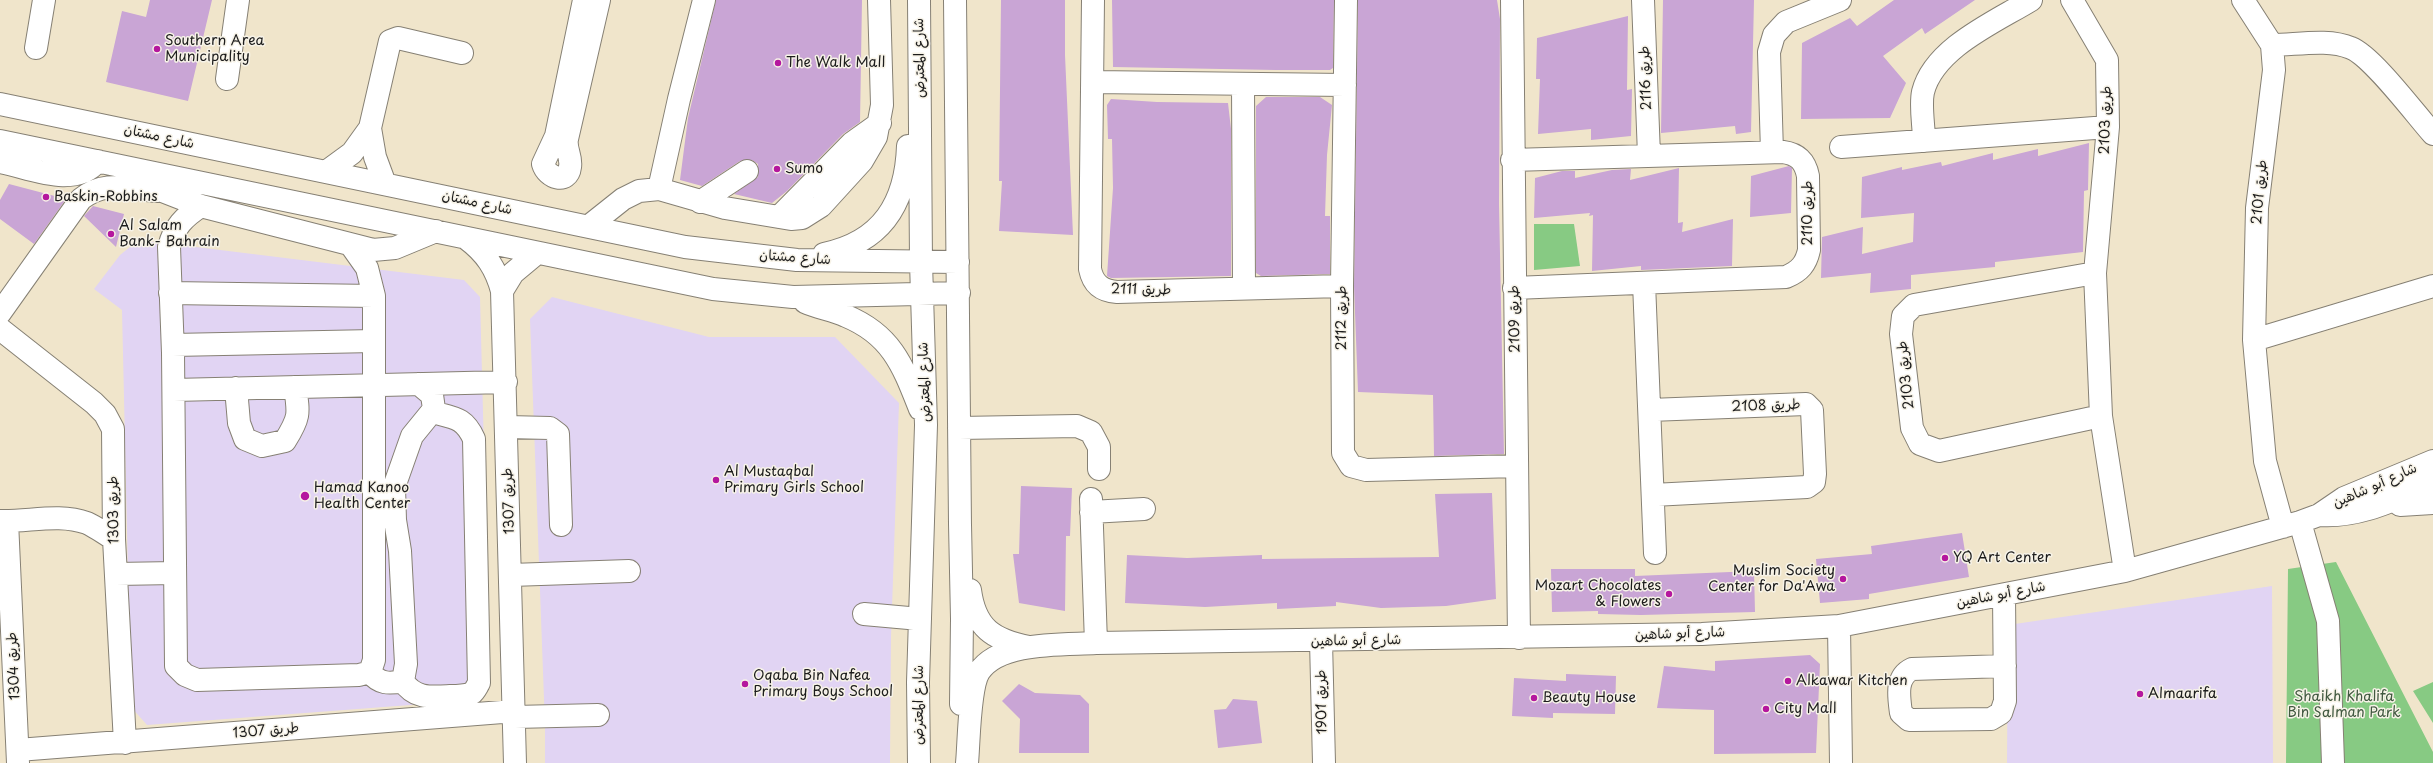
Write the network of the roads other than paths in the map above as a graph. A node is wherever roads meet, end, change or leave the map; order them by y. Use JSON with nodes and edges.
{"nodes":[{"id":1,"x":44,"y":0,"type":"edge"},
{"id":2,"x":238,"y":0,"type":"edge"},
{"id":3,"x":584,"y":0,"type":"edge"},
{"id":4,"x":599,"y":0,"type":"edge"},
{"id":5,"x":704,"y":0,"type":"edge"},
{"id":6,"x":879,"y":0,"type":"edge"},
{"id":7,"x":919,"y":0,"type":"edge"},
{"id":8,"x":956,"y":0,"type":"edge"},
{"id":9,"x":1093,"y":0,"type":"edge"},
{"id":10,"x":1346,"y":0,"type":"edge"},
{"id":11,"x":1512,"y":0,"type":"edge"},
{"id":12,"x":1643,"y":0,"type":"edge"},
{"id":13,"x":1840,"y":0,"type":"edge"},
{"id":14,"x":2031,"y":0,"type":"edge"},
{"id":15,"x":2072,"y":0,"type":"edge"},
{"id":16,"x":2244,"y":0,"type":"edge"},
{"id":17,"x":2272,"y":45,"type":"junction"},
{"id":18,"x":36,"y":48,"type":"dead end"},
{"id":19,"x":462,"y":53,"type":"dead end"},
{"id":20,"x":920,"y":58,"type":"junction"},
{"id":21,"x":227,"y":79,"type":"dead end"},
{"id":22,"x":1093,"y":82,"type":"junction"},
{"id":23,"x":1243,"y":84,"type":"junction"},
{"id":24,"x":1345,"y":85,"type":"junction"},
{"id":25,"x":0,"y":104,"type":"edge"},
{"id":26,"x":2108,"y":127,"type":"junction"},
{"id":27,"x":370,"y":128,"type":"junction"},
{"id":28,"x":2433,"y":134,"type":"edge"},
{"id":29,"x":0,"y":141,"type":"edge"},
{"id":30,"x":1924,"y":141,"type":"junction"},
{"id":31,"x":1841,"y":146,"type":"dead end"},
{"id":32,"x":1772,"y":152,"type":"junction"},
{"id":33,"x":1649,"y":155,"type":"junction"},
{"id":34,"x":1512,"y":160,"type":"junction"},
{"id":35,"x":98,"y":161,"type":"junction"},
{"id":36,"x":0,"y":162,"type":"edge"},
{"id":37,"x":120,"y":166,"type":"junction"},
{"id":38,"x":747,"y":171,"type":"dead end"},
{"id":39,"x":326,"y":172,"type":"junction"},
{"id":40,"x":385,"y":184,"type":"junction"},
{"id":41,"x":660,"y":189,"type":"junction"},
{"id":42,"x":164,"y":192,"type":"junction"},
{"id":43,"x":700,"y":202,"type":"junction"},
{"id":44,"x":201,"y":206,"type":"junction"},
{"id":45,"x":589,"y":226,"type":"junction"},
{"id":46,"x":436,"y":231,"type":"junction"},
{"id":47,"x":465,"y":238,"type":"junction"},
{"id":48,"x":350,"y":244,"type":"junction"},
{"id":49,"x":537,"y":253,"type":"junction"},
{"id":50,"x":797,"y":260,"type":"junction"},
{"id":51,"x":921,"y":262,"type":"junction"},
{"id":52,"x":958,"y":262,"type":"junction"},
{"id":53,"x":2094,"y":273,"type":"junction"},
{"id":54,"x":1644,"y":283,"type":"junction"},
{"id":55,"x":1342,"y":286,"type":"junction"},
{"id":56,"x":2433,"y":286,"type":"edge"},
{"id":57,"x":1244,"y":288,"type":"junction"},
{"id":58,"x":1514,"y":288,"type":"junction"},
{"id":59,"x":502,"y":291,"type":"junction"},
{"id":60,"x":170,"y":293,"type":"junction"},
{"id":61,"x":922,"y":293,"type":"junction"},
{"id":62,"x":959,"y":293,"type":"junction"},
{"id":63,"x":374,"y":296,"type":"junction"},
{"id":64,"x":792,"y":297,"type":"junction"},
{"id":65,"x":0,"y":314,"type":"edge"},
{"id":66,"x":0,"y":329,"type":"edge"},
{"id":67,"x":2254,"y":340,"type":"junction"},
{"id":68,"x":374,"y":341,"type":"junction"},
{"id":69,"x":173,"y":345,"type":"junction"},
{"id":70,"x":506,"y":382,"type":"junction"},
{"id":71,"x":419,"y":384,"type":"junction"},
{"id":72,"x":375,"y":385,"type":"junction"},
{"id":73,"x":295,"y":387,"type":"junction"},
{"id":74,"x":236,"y":388,"type":"junction"},
{"id":75,"x":174,"y":390,"type":"junction"},
{"id":76,"x":1650,"y":410,"type":"junction"},
{"id":77,"x":432,"y":412,"type":"junction"},
{"id":78,"x":2101,"y":416,"type":"junction"},
{"id":79,"x":926,"y":425,"type":"junction"},
{"id":80,"x":507,"y":427,"type":"junction"},
{"id":81,"x":959,"y":428,"type":"junction"},
{"id":82,"x":2433,"y":461,"type":"edge"},
{"id":83,"x":1517,"y":466,"type":"junction"},
{"id":84,"x":1099,"y":469,"type":"dead end"},
{"id":85,"x":2433,"y":484,"type":"edge"},
{"id":86,"x":1653,"y":495,"type":"junction"},
{"id":87,"x":2433,"y":503,"type":"edge"},
{"id":88,"x":2382,"y":504,"type":"junction"},
{"id":89,"x":1144,"y":509,"type":"dead end"},
{"id":90,"x":3,"y":521,"type":"edge"},
{"id":91,"x":2298,"y":522,"type":"junction"},
{"id":92,"x":960,"y":524,"type":"junction"},
{"id":93,"x":561,"y":525,"type":"dead end"},
{"id":94,"x":114,"y":539,"type":"junction"},
{"id":95,"x":1655,"y":553,"type":"dead end"},
{"id":96,"x":630,"y":571,"type":"dead end"},
{"id":97,"x":2125,"y":571,"type":"junction"},
{"id":98,"x":175,"y":573,"type":"junction"},
{"id":99,"x":116,"y":574,"type":"junction"},
{"id":100,"x":511,"y":575,"type":"junction"},
{"id":101,"x":2004,"y":595,"type":"junction"},
{"id":102,"x":864,"y":614,"type":"dead end"},
{"id":103,"x":920,"y":619,"type":"junction"},
{"id":104,"x":1839,"y":626,"type":"junction"},
{"id":105,"x":1519,"y":638,"type":"junction"},
{"id":106,"x":1321,"y":641,"type":"junction"},
{"id":107,"x":1096,"y":643,"type":"junction"},
{"id":108,"x":1029,"y":647,"type":"junction"},
{"id":109,"x":2004,"y":666,"type":"junction"},
{"id":110,"x":370,"y":672,"type":"junction"},
{"id":111,"x":403,"y":681,"type":"junction"},
{"id":112,"x":515,"y":714,"type":"junction"},
{"id":113,"x":598,"y":715,"type":"dead end"},
{"id":114,"x":125,"y":743,"type":"junction"},
{"id":115,"x":18,"y":757,"type":"edge"},
{"id":116,"x":515,"y":763,"type":"edge"},
{"id":117,"x":919,"y":763,"type":"edge"},
{"id":118,"x":961,"y":763,"type":"edge"},
{"id":119,"x":967,"y":763,"type":"edge"},
{"id":120,"x":1324,"y":763,"type":"edge"},
{"id":121,"x":1841,"y":763,"type":"edge"},
{"id":122,"x":2319,"y":763,"type":"edge"},
{"id":123,"x":2333,"y":763,"type":"edge"}],
"edges":[{"from":1,"to":18,"type":"street"},
{"from":2,"to":21,"type":"street"},
{"from":3,"to":4,"type":"street"},
{"from":5,"to":41,"type":"street"},
{"from":6,"to":43,"type":"street"},
{"from":7,"to":20,"type":"street","name":"شارع المعترض"},
{"from":8,"to":52,"type":"street"},
{"from":9,"to":22,"type":"street","name":"طريق 2111"},
{"from":10,"to":24,"type":"street","name":"طريق 2112"},
{"from":11,"to":34,"type":"street","name":"طريق 2109"},
{"from":12,"to":33,"type":"street","name":"طريق 2116"},
{"from":13,"to":32,"type":"street"},
{"from":14,"to":30,"type":"street"},
{"from":15,"to":26,"type":"street","name":"طريق 2103"},
{"from":16,"to":17,"type":"street","name":"طريق 2101"},
{"from":17,"to":28,"type":"street"},
{"from":17,"to":67,"type":"street","name":"طريق 2101"},
{"from":19,"to":27,"type":"street"},
{"from":20,"to":50,"type":"street"},
{"from":20,"to":51,"type":"street","name":"شارع المعترض"},
{"from":22,"to":23,"type":"street"},
{"from":22,"to":57,"type":"street","name":"طريق 2111"},
{"from":23,"to":24,"type":"street"},
{"from":23,"to":57,"type":"street"},
{"from":24,"to":55,"type":"street","name":"طريق 2112"},
{"from":25,"to":39,"type":"street","name":"شارع مشتان"},
{"from":26,"to":30,"type":"street"},
{"from":26,"to":53,"type":"street","name":"طريق 2103"},
{"from":27,"to":39,"type":"street"},
{"from":27,"to":40,"type":"street"},
{"from":29,"to":35,"type":"street"},
{"from":30,"to":31,"type":"street"},
{"from":32,"to":33,"type":"street","name":"طريق 2110"},
{"from":32,"to":54,"type":"street","name":"طريق 2110"},
{"from":33,"to":34,"type":"street","name":"طريق 2110"},
{"from":34,"to":58,"type":"street","name":"طريق 2109"},
{"from":35,"to":36,"type":"street"},
{"from":35,"to":37,"type":"street"},
{"from":37,"to":42,"type":"street"},
{"from":37,"to":46,"type":"street"},
{"from":38,"to":43,"type":"street"},
{"from":39,"to":40,"type":"street","name":"شارع مشتان"},
{"from":40,"to":45,"type":"street","name":"شارع مشتان"},
{"from":41,"to":43,"type":"street"},
{"from":41,"to":45,"type":"street"},
{"from":42,"to":44,"type":"street"},
{"from":42,"to":65,"type":"street"},
{"from":44,"to":48,"type":"street"},
{"from":44,"to":60,"type":"street"},
{"from":45,"to":50,"type":"street","name":"شارع مشتان"},
{"from":46,"to":47,"type":"street"},
{"from":46,"to":48,"type":"street"},
{"from":47,"to":49,"type":"street"},
{"from":47,"to":59,"type":"street","name":"طريق 1307"},
{"from":48,"to":63,"type":"street"},
{"from":49,"to":59,"type":"street"},
{"from":49,"to":64,"type":"street"},
{"from":50,"to":51,"type":"street","name":"شارع مشتان"},
{"from":51,"to":52,"type":"street","name":"شارع مشتان"},
{"from":51,"to":61,"type":"street","name":"شارع المعترض"},
{"from":52,"to":62,"type":"street"},
{"from":53,"to":78,"type":"street","name":"طريق 2103"},
{"from":53,"to":78,"type":"street","name":"طريق 2103"},
{"from":54,"to":58,"type":"street","name":"طريق 2110"},
{"from":54,"to":76,"type":"street"},
{"from":55,"to":57,"type":"street","name":"طريق 2111"},
{"from":55,"to":83,"type":"street","name":"طريق 2112"},
{"from":56,"to":67,"type":"street"},
{"from":58,"to":83,"type":"street","name":"طريق 2109"},
{"from":59,"to":70,"type":"street","name":"طريق 1307"},
{"from":60,"to":63,"type":"street"},
{"from":60,"to":69,"type":"street"},
{"from":61,"to":62,"type":"street"},
{"from":61,"to":64,"type":"street"},
{"from":61,"to":79,"type":"street","name":"شارع المعترض"},
{"from":62,"to":81,"type":"street"},
{"from":63,"to":68,"type":"street"},
{"from":64,"to":79,"type":"street"},
{"from":66,"to":94,"type":"street","name":"طريق 1303"},
{"from":67,"to":91,"type":"street","name":"طريق 2101"},
{"from":68,"to":69,"type":"street"},
{"from":68,"to":72,"type":"street"},
{"from":69,"to":75,"type":"street"},
{"from":70,"to":71,"type":"street"},
{"from":70,"to":80,"type":"street","name":"طريق 1307"},
{"from":71,"to":72,"type":"street"},
{"from":71,"to":77,"type":"street"},
{"from":72,"to":73,"type":"street"},
{"from":72,"to":110,"type":"street"},
{"from":73,"to":74,"type":"street"},
{"from":73,"to":74,"type":"street"},
{"from":74,"to":75,"type":"street"},
{"from":75,"to":98,"type":"street"},
{"from":76,"to":86,"type":"street"},
{"from":76,"to":86,"type":"street","name":"طريق 2108"},
{"from":77,"to":111,"type":"street"},
{"from":77,"to":111,"type":"street"},
{"from":78,"to":97,"type":"street","name":"طريق 2103"},
{"from":79,"to":103,"type":"street","name":"شارع المعترض"},
{"from":80,"to":93,"type":"street"},
{"from":80,"to":100,"type":"street","name":"طريق 1307"},
{"from":81,"to":84,"type":"street"},
{"from":81,"to":92,"type":"street"},
{"from":82,"to":91,"type":"street","name":"شارع أبو شاهين"},
{"from":83,"to":105,"type":"street","name":"طريق 2109"},
{"from":85,"to":88,"type":"street","name":"شارع أبو شاهين"},
{"from":86,"to":95,"type":"street"},
{"from":87,"to":88,"type":"street"},
{"from":88,"to":91,"type":"street","name":"شارع أبو شاهين"},
{"from":89,"to":107,"type":"street"},
{"from":90,"to":94,"type":"street","name":"طريق 1304"},
{"from":90,"to":115,"type":"street","name":"طريق 1304"},
{"from":91,"to":97,"type":"street","name":"شارع أبو شاهين"},
{"from":91,"to":122,"type":"street"},
{"from":91,"to":123,"type":"street"},
{"from":92,"to":108,"type":"street","name":"شارع أبو شاهين"},
{"from":92,"to":118,"type":"street"},
{"from":94,"to":99,"type":"street","name":"طريق 1303"},
{"from":96,"to":100,"type":"street"},
{"from":97,"to":101,"type":"street","name":"شارع أبو شاهين"},
{"from":98,"to":99,"type":"street"},
{"from":98,"to":110,"type":"street"},
{"from":99,"to":114,"type":"street","name":"طريق 1303"},
{"from":100,"to":112,"type":"street","name":"طريق 1307"},
{"from":101,"to":104,"type":"street","name":"شارع أبو شاهين"},
{"from":101,"to":109,"type":"street"},
{"from":102,"to":103,"type":"street"},
{"from":103,"to":117,"type":"street","name":"شارع المعترض"},
{"from":104,"to":105,"type":"street","name":"شارع أبو شاهين"},
{"from":104,"to":121,"type":"street"},
{"from":105,"to":106,"type":"street","name":"شارع أبو شاهين"},
{"from":106,"to":107,"type":"street","name":"شارع أبو شاهين"},
{"from":106,"to":120,"type":"street","name":"طريق 1901"},
{"from":107,"to":108,"type":"street","name":"شارع أبو شاهين"},
{"from":108,"to":119,"type":"street","name":"شارع أبو شاهين"},
{"from":109,"to":109,"type":"street"},
{"from":110,"to":111,"type":"street"},
{"from":112,"to":113,"type":"street"},
{"from":112,"to":114,"type":"street","name":"طريق 1307"},
{"from":112,"to":116,"type":"street","name":"طريق 1307"},
{"from":114,"to":115,"type":"street","name":"طريق 1307"}]}
